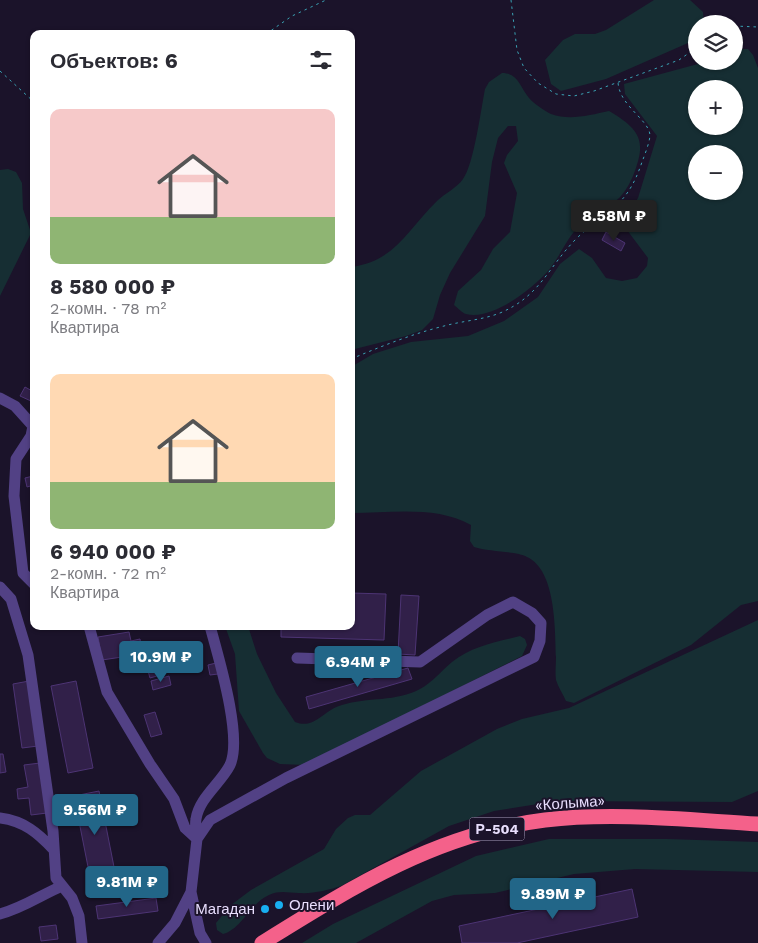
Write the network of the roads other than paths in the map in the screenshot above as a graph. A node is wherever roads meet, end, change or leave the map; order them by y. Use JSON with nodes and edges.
{"nodes":[{"id":1,"x":0,"y":398,"type":"edge"},
{"id":2,"x":30,"y":423,"type":"edge"},
{"id":3,"x":30,"y":438,"type":"edge"},
{"id":4,"x":30,"y":580,"type":"edge"},
{"id":5,"x":0,"y":587,"type":"edge"},
{"id":6,"x":90,"y":630,"type":"edge"},
{"id":7,"x":211,"y":630,"type":"edge"},
{"id":8,"x":297,"y":658,"type":"dead end"},
{"id":9,"x":0,"y":818,"type":"edge"},
{"id":10,"x":758,"y":824,"type":"edge"},
{"id":11,"x":197,"y":839,"type":"junction"},
{"id":12,"x":54,"y":850,"type":"junction"},
{"id":13,"x":62,"y":886,"type":"junction"},
{"id":14,"x":191,"y":892,"type":"junction"},
{"id":15,"x":0,"y":914,"type":"edge"},
{"id":16,"x":82,"y":943,"type":"edge"},
{"id":17,"x":158,"y":943,"type":"edge"},
{"id":18,"x":206,"y":943,"type":"edge"},
{"id":19,"x":262,"y":943,"type":"edge"}],
"edges":[{"from":1,"to":2,"type":"lane"},
{"from":3,"to":4,"type":"lane"},
{"from":5,"to":12,"type":"lane"},
{"from":6,"to":11,"type":"lane"},
{"from":7,"to":11,"type":"lane"},
{"from":8,"to":11,"type":"lane"},
{"from":9,"to":12,"type":"lane"},
{"from":10,"to":19,"type":"highway","name":"«Колыма»","number":"Р-504"},
{"from":11,"to":14,"type":"lane"},
{"from":12,"to":13,"type":"lane"},
{"from":13,"to":15,"type":"lane"},
{"from":13,"to":16,"type":"lane"},
{"from":14,"to":17,"type":"lane"},
{"from":14,"to":18,"type":"lane"}]}
